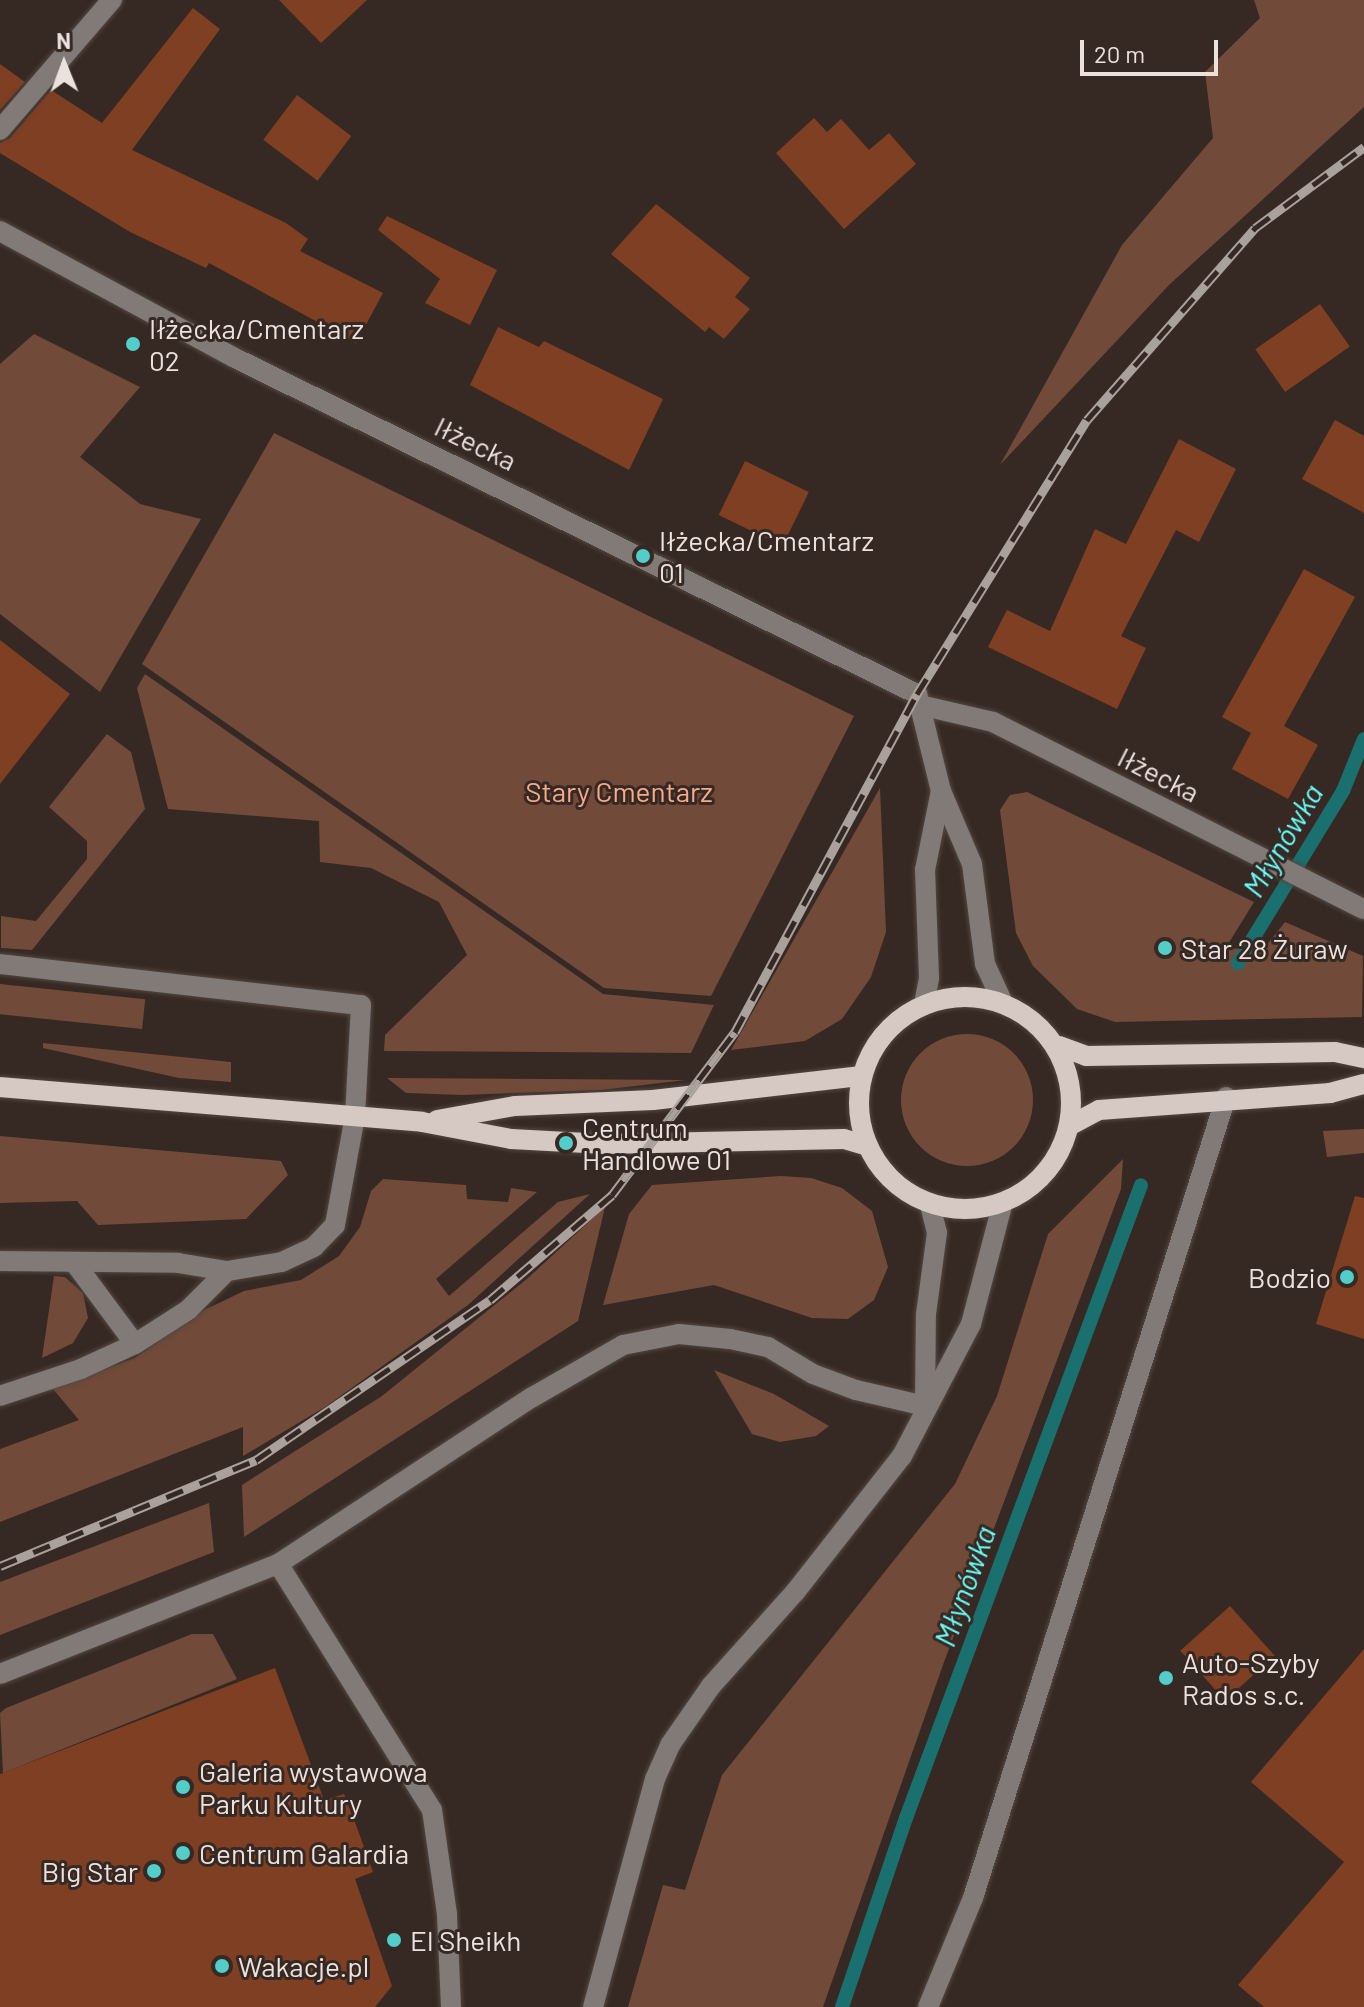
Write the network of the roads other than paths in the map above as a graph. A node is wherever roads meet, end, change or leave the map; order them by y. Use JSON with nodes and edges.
{"nodes":[{"id":1,"x":112,"y":0,"type":"edge"},
{"id":2,"x":0,"y":130,"type":"edge"},
{"id":3,"x":0,"y":231,"type":"edge"},
{"id":4,"x":924,"y":706,"type":"junction"},
{"id":5,"x":941,"y":791,"type":"junction"},
{"id":6,"x":1364,"y":909,"type":"edge"},
{"id":7,"x":0,"y":964,"type":"edge"},
{"id":8,"x":1002,"y":1001,"type":"junction"},
{"id":9,"x":924,"y":1004,"type":"junction"},
{"id":10,"x":1059,"y":1046,"type":"junction"},
{"id":11,"x":1364,"y":1058,"type":"edge"},
{"id":12,"x":862,"y":1076,"type":"junction"},
{"id":13,"x":1364,"y":1084,"type":"edge"},
{"id":14,"x":0,"y":1087,"type":"edge"},
{"id":15,"x":1226,"y":1097,"type":"junction"},
{"id":16,"x":355,"y":1116,"type":"junction"},
{"id":17,"x":422,"y":1122,"type":"junction"},
{"id":18,"x":1069,"y":1126,"type":"junction"},
{"id":19,"x":865,"y":1145,"type":"junction"},
{"id":20,"x":930,"y":1204,"type":"junction"},
{"id":21,"x":1002,"y":1206,"type":"junction"},
{"id":22,"x":0,"y":1261,"type":"edge"},
{"id":23,"x":74,"y":1262,"type":"junction"},
{"id":24,"x":227,"y":1271,"type":"junction"},
{"id":25,"x":135,"y":1344,"type":"junction"},
{"id":26,"x":0,"y":1396,"type":"edge"},
{"id":27,"x":925,"y":1406,"type":"junction"},
{"id":28,"x":278,"y":1564,"type":"junction"},
{"id":29,"x":0,"y":1674,"type":"edge"},
{"id":30,"x":451,"y":2007,"type":"edge"},
{"id":31,"x":593,"y":2007,"type":"edge"},
{"id":32,"x":928,"y":2007,"type":"edge"}],
"edges":[{"from":1,"to":2,"type":"street"},
{"from":3,"to":4,"type":"street","name":"Iłżecka"},
{"from":4,"to":5,"type":"street"},
{"from":4,"to":6,"type":"street","name":"Iłżecka"},
{"from":5,"to":8,"type":"street"},
{"from":5,"to":9,"type":"street"},
{"from":7,"to":16,"type":"street"},
{"from":8,"to":9,"type":"main road"},
{"from":8,"to":10,"type":"main road"},
{"from":9,"to":12,"type":"main road"},
{"from":10,"to":11,"type":"main road"},
{"from":10,"to":18,"type":"main road"},
{"from":12,"to":17,"type":"main road"},
{"from":12,"to":19,"type":"main road"},
{"from":13,"to":15,"type":"main road"},
{"from":14,"to":16,"type":"main road"},
{"from":15,"to":18,"type":"main road"},
{"from":15,"to":32,"type":"street"},
{"from":16,"to":17,"type":"main road"},
{"from":16,"to":24,"type":"street"},
{"from":17,"to":19,"type":"main road"},
{"from":18,"to":21,"type":"main road"},
{"from":19,"to":20,"type":"main road"},
{"from":20,"to":21,"type":"main road"},
{"from":20,"to":27,"type":"street"},
{"from":21,"to":27,"type":"street"},
{"from":22,"to":23,"type":"street"},
{"from":23,"to":24,"type":"street"},
{"from":23,"to":25,"type":"street"},
{"from":24,"to":25,"type":"street"},
{"from":25,"to":26,"type":"street"},
{"from":27,"to":28,"type":"street"},
{"from":27,"to":31,"type":"street"},
{"from":28,"to":29,"type":"street"},
{"from":28,"to":30,"type":"street"}]}
